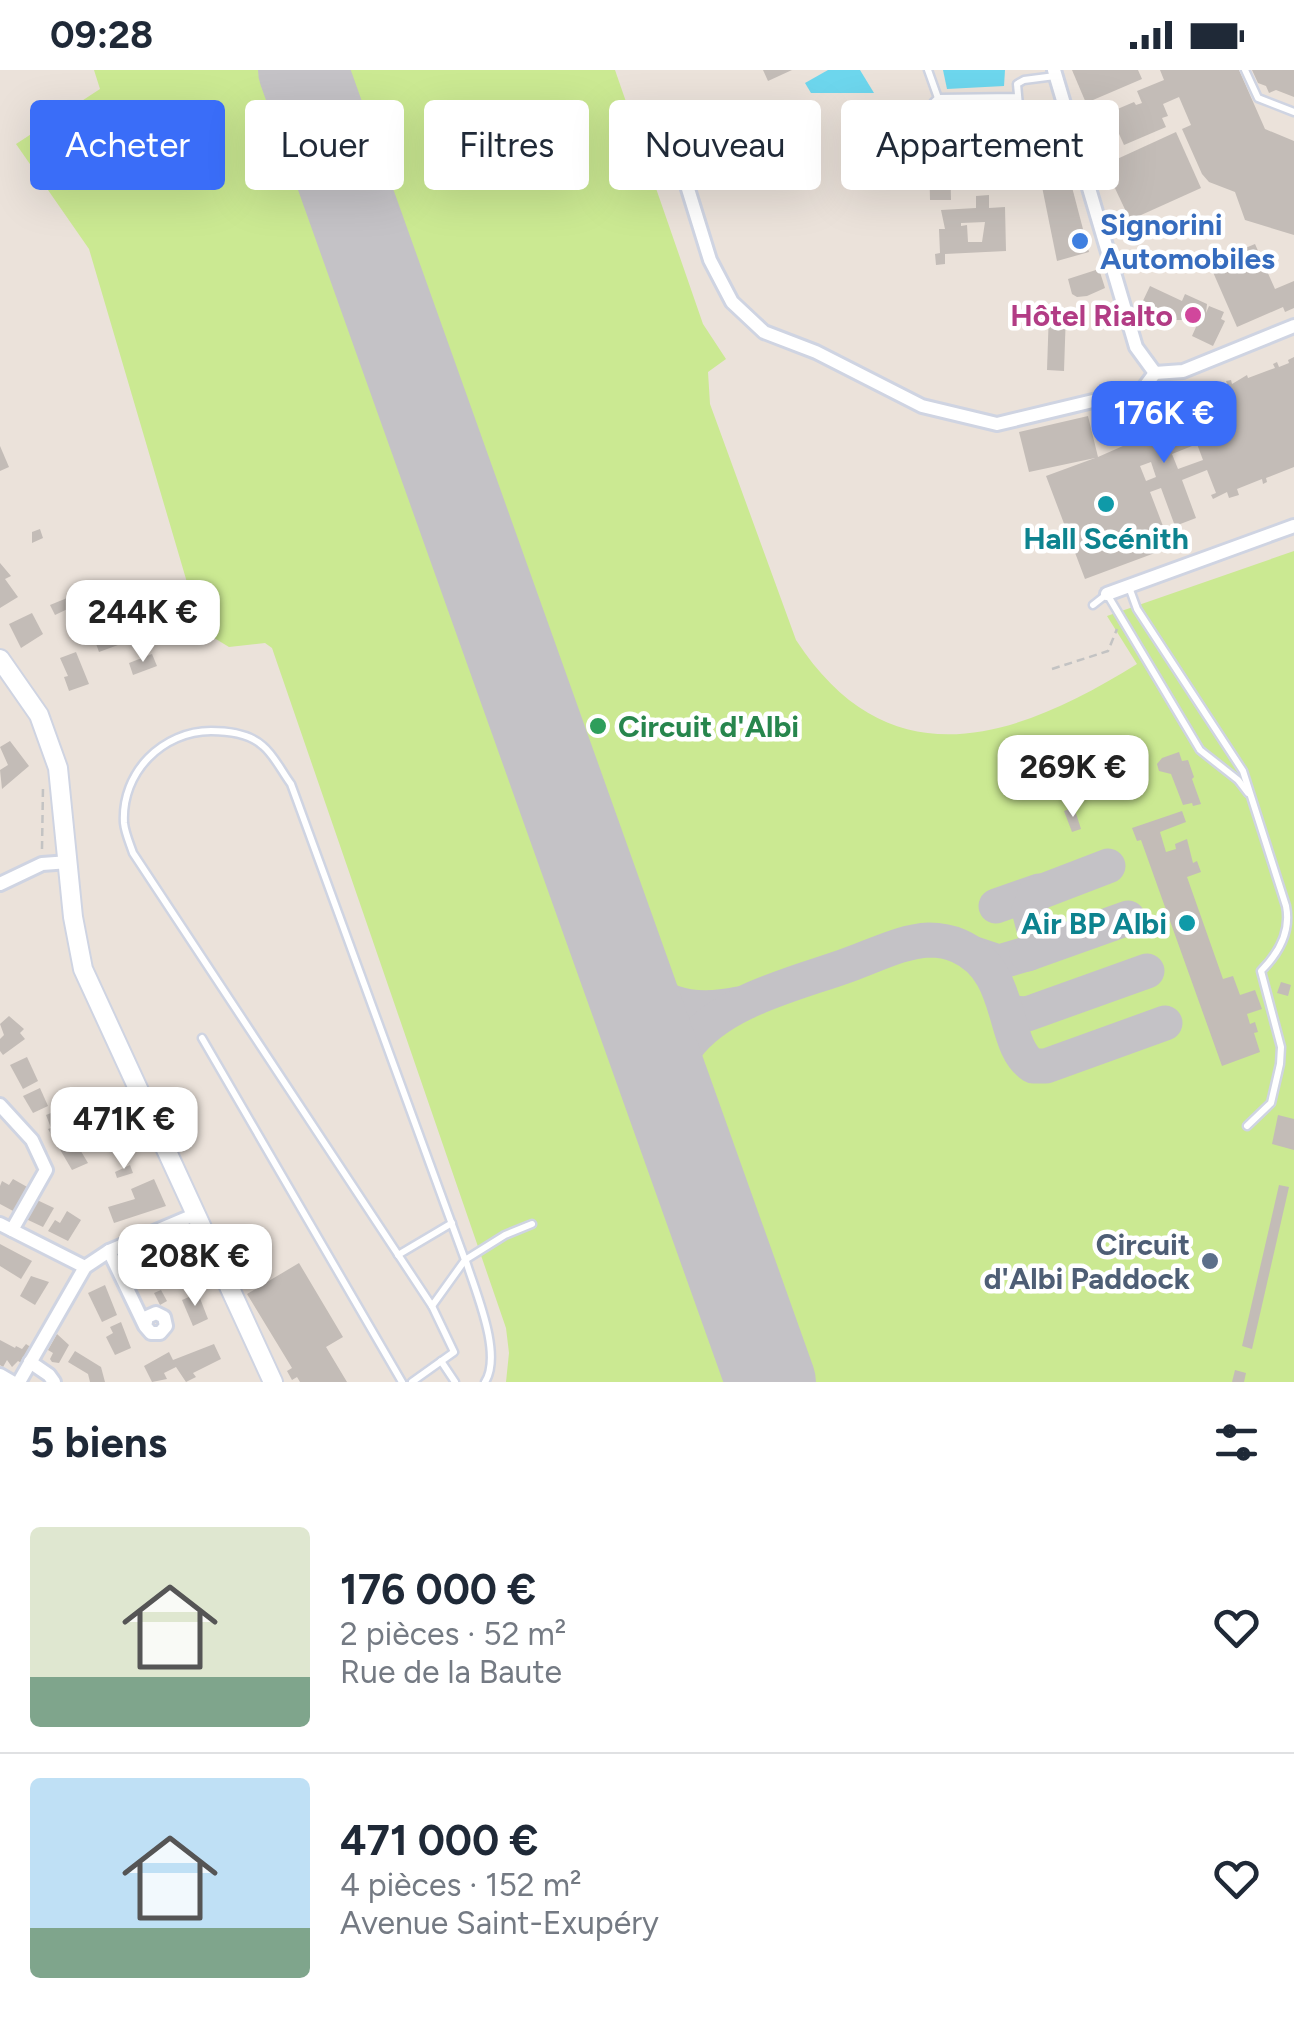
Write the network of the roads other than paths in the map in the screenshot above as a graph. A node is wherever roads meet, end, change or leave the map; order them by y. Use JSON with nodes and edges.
{"nodes":[{"id":1,"x":928,"y":70,"type":"edge"},
{"id":2,"x":1245,"y":70,"type":"edge"},
{"id":3,"x":1055,"y":73,"type":"edge"},
{"id":4,"x":1017,"y":97,"type":"junction"},
{"id":5,"x":938,"y":98,"type":"junction"},
{"id":6,"x":936,"y":100,"type":"edge"},
{"id":7,"x":1017,"y":100,"type":"edge"},
{"id":8,"x":1294,"y":112,"type":"edge"},
{"id":9,"x":688,"y":190,"type":"edge"},
{"id":10,"x":1294,"y":326,"type":"edge"},
{"id":11,"x":1155,"y":373,"type":"junction"},
{"id":12,"x":1294,"y":526,"type":"edge"},
{"id":13,"x":1128,"y":586,"type":"junction"},
{"id":14,"x":1107,"y":594,"type":"junction"},
{"id":15,"x":1093,"y":604,"type":"dead end"},
{"id":16,"x":0,"y":659,"type":"edge"},
{"id":17,"x":1252,"y":798,"type":"junction"},
{"id":18,"x":69,"y":862,"type":"junction"},
{"id":19,"x":0,"y":884,"type":"edge"},
{"id":20,"x":202,"y":1038,"type":"dead end"},
{"id":21,"x":0,"y":1105,"type":"edge"},
{"id":22,"x":1247,"y":1126,"type":"dead end"},
{"id":23,"x":194,"y":1214,"type":"junction"},
{"id":24,"x":452,"y":1224,"type":"junction"},
{"id":25,"x":532,"y":1224,"type":"dead end"},
{"id":26,"x":6,"y":1227,"type":"edge"},
{"id":27,"x":109,"y":1251,"type":"junction"},
{"id":28,"x":398,"y":1255,"type":"junction"},
{"id":29,"x":465,"y":1260,"type":"junction"},
{"id":30,"x":85,"y":1267,"type":"junction"},
{"id":31,"x":432,"y":1306,"type":"junction"},
{"id":32,"x":145,"y":1326,"type":"dead end"},
{"id":33,"x":30,"y":1362,"type":"junction"},
{"id":34,"x":441,"y":1362,"type":"junction"},
{"id":35,"x":0,"y":1375,"type":"edge"},
{"id":36,"x":16,"y":1382,"type":"edge"},
{"id":37,"x":54,"y":1382,"type":"edge"},
{"id":38,"x":273,"y":1382,"type":"edge"},
{"id":39,"x":402,"y":1382,"type":"edge"},
{"id":40,"x":412,"y":1382,"type":"edge"},
{"id":41,"x":455,"y":1382,"type":"edge"},
{"id":42,"x":485,"y":1382,"type":"edge"}],
"edges":[{"from":1,"to":5,"type":"lane"},
{"from":2,"to":8,"type":"lane"},
{"from":3,"to":4,"type":"lane"},
{"from":3,"to":11,"type":"street"},
{"from":4,"to":5,"type":"lane"},
{"from":4,"to":7,"type":"lane"},
{"from":5,"to":6,"type":"lane"},
{"from":9,"to":11,"type":"street"},
{"from":10,"to":11,"type":"street"},
{"from":12,"to":13,"type":"street"},
{"from":13,"to":14,"type":"street"},
{"from":13,"to":17,"type":"lane"},
{"from":14,"to":15,"type":"lane"},
{"from":14,"to":17,"type":"lane"},
{"from":16,"to":18,"type":"street"},
{"from":17,"to":22,"type":"lane"},
{"from":18,"to":19,"type":"street"},
{"from":18,"to":23,"type":"street"},
{"from":20,"to":39,"type":"lane"},
{"from":21,"to":26,"type":"street"},
{"from":23,"to":27,"type":"street"},
{"from":23,"to":38,"type":"street"},
{"from":24,"to":28,"type":"lane"},
{"from":24,"to":28,"type":"lane"},
{"from":24,"to":29,"type":"lane"},
{"from":25,"to":29,"type":"lane"},
{"from":26,"to":30,"type":"street"},
{"from":27,"to":30,"type":"street"},
{"from":27,"to":32,"type":"street"},
{"from":28,"to":31,"type":"lane"},
{"from":29,"to":31,"type":"lane"},
{"from":29,"to":42,"type":"lane"},
{"from":30,"to":33,"type":"street"},
{"from":31,"to":34,"type":"lane"},
{"from":33,"to":36,"type":"street"},
{"from":33,"to":37,"type":"street"},
{"from":34,"to":40,"type":"lane"},
{"from":34,"to":41,"type":"lane"},
{"from":35,"to":36,"type":"street"}]}
